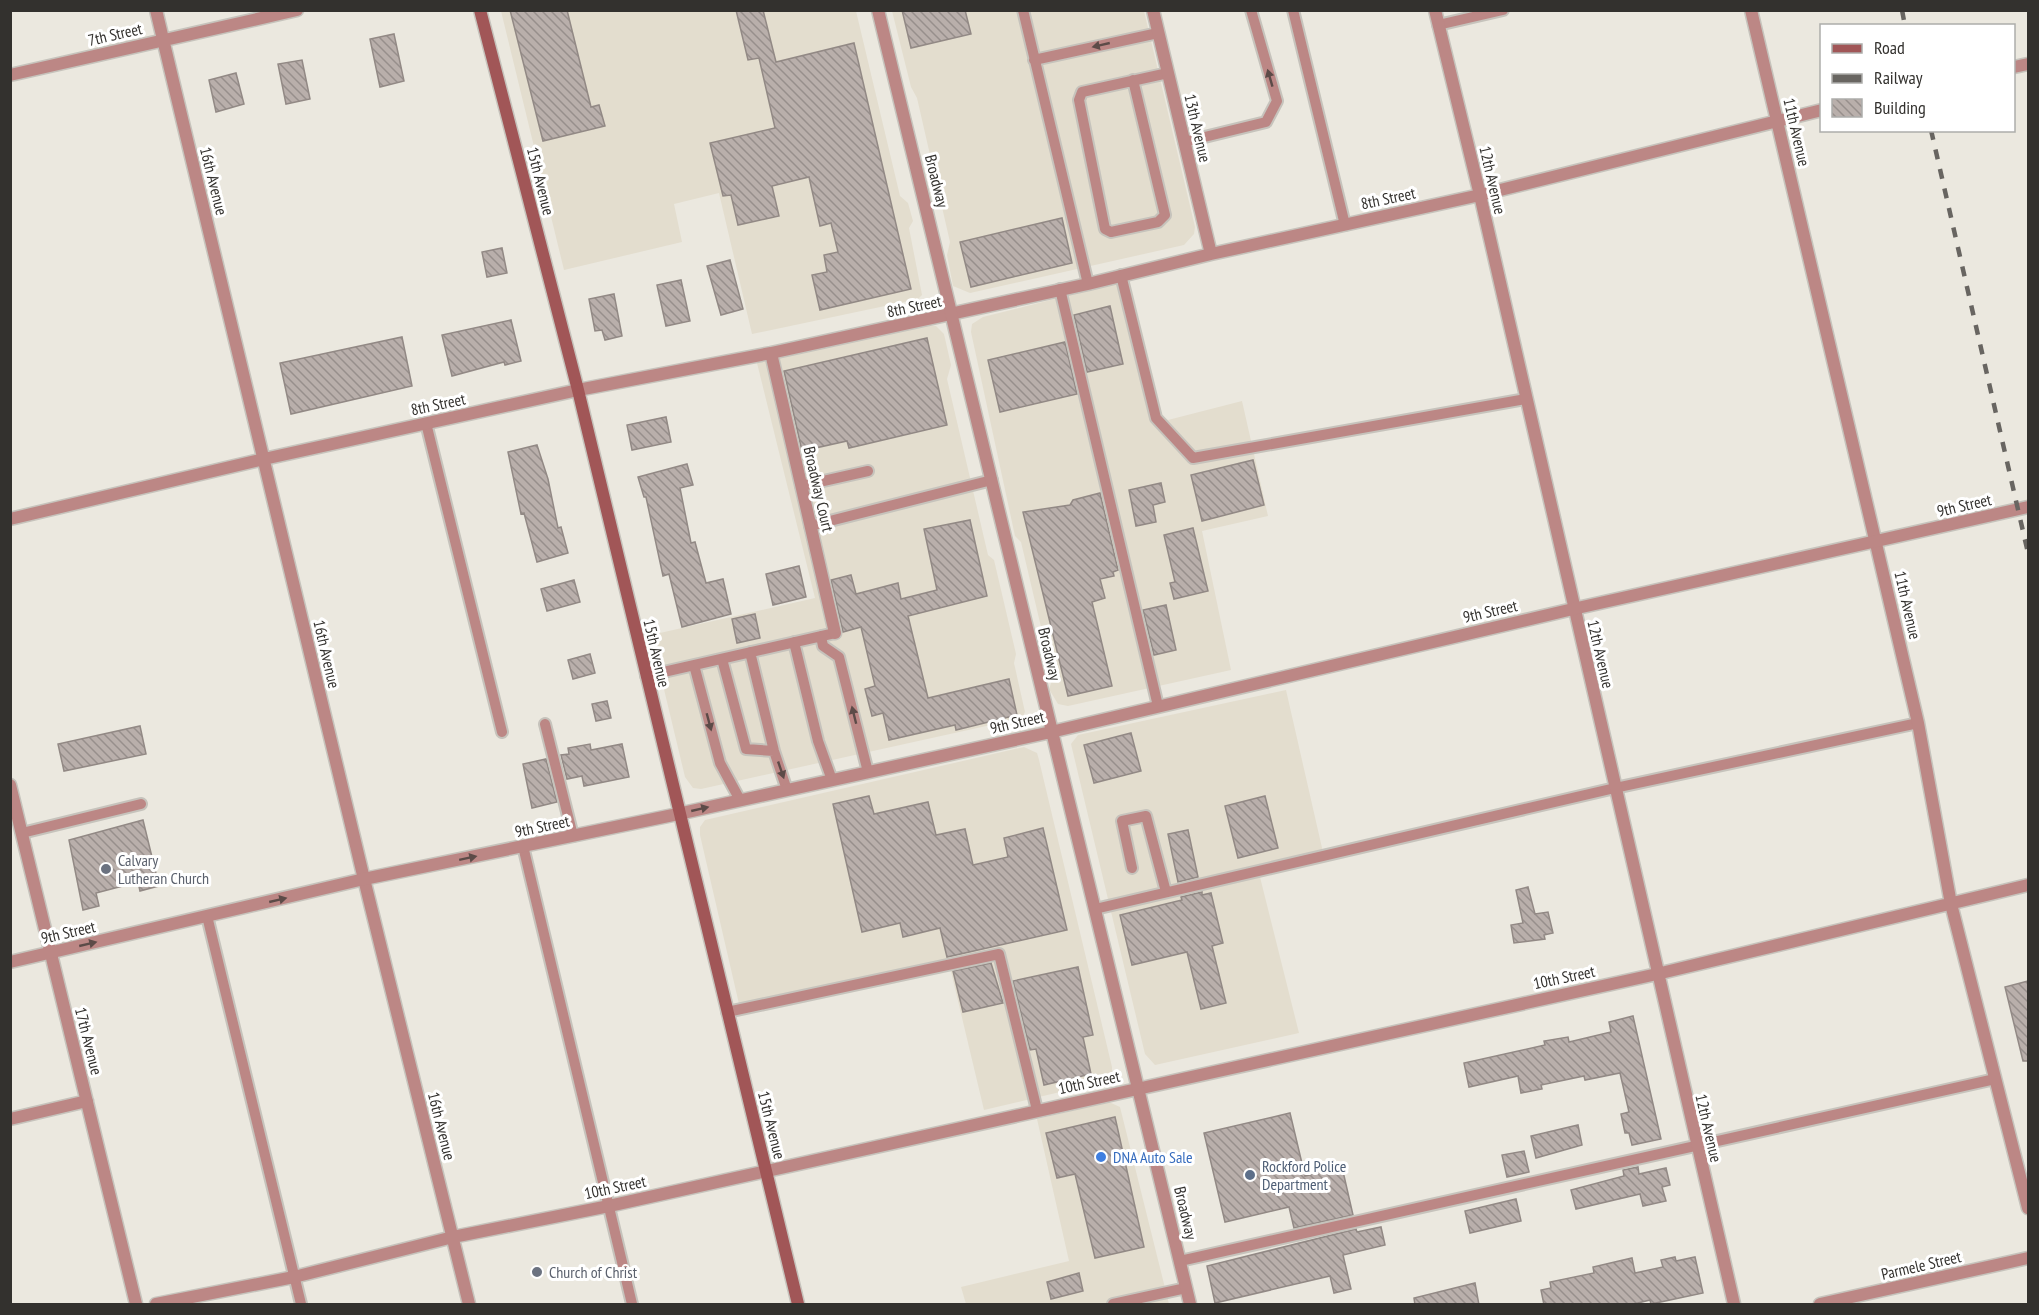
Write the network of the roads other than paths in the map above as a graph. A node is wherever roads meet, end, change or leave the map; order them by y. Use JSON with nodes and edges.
{"nodes":[{"id":1,"x":156,"y":10,"type":"edge"},
{"id":2,"x":297,"y":10,"type":"edge"},
{"id":3,"x":480,"y":10,"type":"edge"},
{"id":4,"x":878,"y":10,"type":"edge"},
{"id":5,"x":1023,"y":10,"type":"edge"},
{"id":6,"x":1153,"y":10,"type":"edge"},
{"id":7,"x":1251,"y":10,"type":"edge"},
{"id":8,"x":1293,"y":10,"type":"edge"},
{"id":9,"x":1435,"y":10,"type":"edge"},
{"id":10,"x":1503,"y":10,"type":"edge"},
{"id":11,"x":1751,"y":10,"type":"edge"},
{"id":12,"x":1438,"y":25,"type":"junction"},
{"id":13,"x":1158,"y":33,"type":"junction"},
{"id":14,"x":163,"y":40,"type":"junction"},
{"id":15,"x":1034,"y":60,"type":"junction"},
{"id":16,"x":1167,"y":73,"type":"junction"},
{"id":17,"x":10,"y":75,"type":"edge"},
{"id":18,"x":1133,"y":80,"type":"junction"},
{"id":19,"x":1820,"y":110,"type":"edge"},
{"id":20,"x":1777,"y":120,"type":"junction"},
{"id":21,"x":1184,"y":142,"type":"junction"},
{"id":22,"x":1480,"y":195,"type":"junction"},
{"id":23,"x":1345,"y":225,"type":"junction"},
{"id":24,"x":1210,"y":254,"type":"junction"},
{"id":25,"x":1121,"y":275,"type":"junction"},
{"id":26,"x":1088,"y":284,"type":"junction"},
{"id":27,"x":1060,"y":289,"type":"junction"},
{"id":28,"x":953,"y":314,"type":"junction"},
{"id":29,"x":771,"y":353,"type":"junction"},
{"id":30,"x":578,"y":390,"type":"junction"},
{"id":31,"x":1526,"y":399,"type":"junction"},
{"id":32,"x":426,"y":423,"type":"junction"},
{"id":33,"x":264,"y":459,"type":"junction"},
{"id":34,"x":868,"y":471,"type":"dead end"},
{"id":35,"x":992,"y":480,"type":"junction"},
{"id":36,"x":801,"y":486,"type":"junction"},
{"id":37,"x":2028,"y":507,"type":"edge"},
{"id":38,"x":10,"y":519,"type":"edge"},
{"id":39,"x":810,"y":526,"type":"junction"},
{"id":40,"x":1876,"y":542,"type":"junction"},
{"id":41,"x":1573,"y":609,"type":"junction"},
{"id":42,"x":835,"y":633,"type":"joint"},
{"id":43,"x":821,"y":636,"type":"junction"},
{"id":44,"x":794,"y":642,"type":"junction"},
{"id":45,"x":750,"y":652,"type":"junction"},
{"id":46,"x":722,"y":659,"type":"junction"},
{"id":47,"x":694,"y":665,"type":"junction"},
{"id":48,"x":646,"y":676,"type":"junction"},
{"id":49,"x":1158,"y":706,"type":"junction"},
{"id":50,"x":1918,"y":723,"type":"junction"},
{"id":51,"x":545,"y":724,"type":"dead end"},
{"id":52,"x":502,"y":732,"type":"dead end"},
{"id":53,"x":1051,"y":732,"type":"junction"},
{"id":54,"x":774,"y":751,"type":"junction"},
{"id":55,"x":868,"y":772,"type":"junction"},
{"id":56,"x":832,"y":780,"type":"junction"},
{"id":57,"x":10,"y":785,"type":"edge"},
{"id":58,"x":1614,"y":788,"type":"junction"},
{"id":59,"x":787,"y":790,"type":"junction"},
{"id":60,"x":740,"y":800,"type":"junction"},
{"id":61,"x":141,"y":804,"type":"dead end"},
{"id":62,"x":678,"y":814,"type":"junction"},
{"id":63,"x":22,"y":833,"type":"junction"},
{"id":64,"x":573,"y":836,"type":"junction"},
{"id":65,"x":522,"y":846,"type":"junction"},
{"id":66,"x":1132,"y":868,"type":"dead end"},
{"id":67,"x":364,"y":879,"type":"junction"},
{"id":68,"x":2028,"y":885,"type":"edge"},
{"id":69,"x":1166,"y":892,"type":"junction"},
{"id":70,"x":1951,"y":904,"type":"junction"},
{"id":71,"x":1095,"y":909,"type":"junction"},
{"id":72,"x":207,"y":916,"type":"junction"},
{"id":73,"x":51,"y":953,"type":"junction"},
{"id":74,"x":10,"y":962,"type":"edge"},
{"id":75,"x":1657,"y":974,"type":"junction"},
{"id":76,"x":727,"y":1012,"type":"junction"},
{"id":77,"x":1995,"y":1079,"type":"junction"},
{"id":78,"x":1139,"y":1088,"type":"junction"},
{"id":79,"x":87,"y":1101,"type":"junction"},
{"id":80,"x":1037,"y":1110,"type":"junction"},
{"id":81,"x":10,"y":1119,"type":"edge"},
{"id":82,"x":1696,"y":1147,"type":"junction"},
{"id":83,"x":766,"y":1170,"type":"junction"},
{"id":84,"x":609,"y":1206,"type":"junction"},
{"id":85,"x":2028,"y":1208,"type":"edge"},
{"id":86,"x":453,"y":1237,"type":"junction"},
{"id":87,"x":2028,"y":1258,"type":"edge"},
{"id":88,"x":1180,"y":1261,"type":"junction"},
{"id":89,"x":294,"y":1277,"type":"junction"},
{"id":90,"x":1186,"y":1288,"type":"junction"},
{"id":91,"x":136,"y":1305,"type":"edge"},
{"id":92,"x":156,"y":1305,"type":"edge"},
{"id":93,"x":301,"y":1305,"type":"edge"},
{"id":94,"x":469,"y":1305,"type":"edge"},
{"id":95,"x":632,"y":1305,"type":"edge"},
{"id":96,"x":798,"y":1305,"type":"edge"},
{"id":97,"x":1113,"y":1305,"type":"edge"},
{"id":98,"x":1190,"y":1305,"type":"edge"},
{"id":99,"x":1734,"y":1305,"type":"edge"},
{"id":100,"x":1821,"y":1305,"type":"edge"}],
"edges":[{"from":1,"to":14,"type":"street","name":"16th Avenue"},
{"from":2,"to":14,"type":"street","name":"7th Street"},
{"from":3,"to":30,"type":"main road","name":"15th Avenue"},
{"from":4,"to":28,"type":"street","name":"Broadway"},
{"from":5,"to":15,"type":"lane"},
{"from":6,"to":13,"type":"street","name":"13th Avenue"},
{"from":21,"to":7,"type":"lane","one_way":true},
{"from":8,"to":23,"type":"lane"},
{"from":9,"to":12,"type":"street","name":"12th Avenue"},
{"from":10,"to":12,"type":"lane"},
{"from":11,"to":20,"type":"street","name":"11th Avenue"},
{"from":12,"to":22,"type":"street","name":"12th Avenue"},
{"from":13,"to":15,"type":"lane","one_way":true},
{"from":13,"to":16,"type":"street","name":"13th Avenue"},
{"from":14,"to":17,"type":"street","name":"7th Street"},
{"from":14,"to":33,"type":"street","name":"16th Avenue"},
{"from":15,"to":26,"type":"lane"},
{"from":16,"to":18,"type":"lane"},
{"from":16,"to":21,"type":"street","name":"13th Avenue"},
{"from":18,"to":18,"type":"lane"},
{"from":19,"to":20,"type":"street","name":"8th Street"},
{"from":20,"to":22,"type":"street","name":"8th Street"},
{"from":20,"to":40,"type":"street","name":"11th Avenue"},
{"from":21,"to":24,"type":"street","name":"13th Avenue"},
{"from":22,"to":23,"type":"street","name":"8th Street"},
{"from":22,"to":31,"type":"street","name":"12th Avenue"},
{"from":23,"to":24,"type":"street","name":"8th Street"},
{"from":24,"to":25,"type":"street","name":"8th Street"},
{"from":25,"to":26,"type":"street","name":"8th Street"},
{"from":25,"to":31,"type":"lane"},
{"from":26,"to":27,"type":"street","name":"8th Street"},
{"from":27,"to":28,"type":"street","name":"8th Street"},
{"from":27,"to":49,"type":"lane"},
{"from":28,"to":29,"type":"street","name":"8th Street"},
{"from":28,"to":35,"type":"street","name":"Broadway"},
{"from":29,"to":30,"type":"street","name":"8th Street"},
{"from":29,"to":36,"type":"street","name":"Broadway Court"},
{"from":30,"to":32,"type":"street","name":"8th Street"},
{"from":30,"to":48,"type":"main road","name":"15th Avenue"},
{"from":31,"to":41,"type":"street","name":"12th Avenue"},
{"from":32,"to":33,"type":"street","name":"8th Street"},
{"from":32,"to":52,"type":"lane"},
{"from":33,"to":38,"type":"street","name":"8th Street"},
{"from":33,"to":67,"type":"street","name":"16th Avenue"},
{"from":34,"to":36,"type":"lane"},
{"from":35,"to":39,"type":"lane"},
{"from":35,"to":53,"type":"street","name":"Broadway"},
{"from":36,"to":39,"type":"street","name":"Broadway Court"},
{"from":37,"to":40,"type":"street","name":"9th Street"},
{"from":39,"to":42,"type":"street","name":"Broadway Court"},
{"from":40,"to":41,"type":"street","name":"9th Street"},
{"from":40,"to":50,"type":"street","name":"11th Avenue"},
{"from":41,"to":49,"type":"street","name":"9th Street"},
{"from":41,"to":58,"type":"street","name":"12th Avenue"},
{"from":42,"to":43,"type":"lane"},
{"from":43,"to":44,"type":"lane"},
{"from":55,"to":43,"type":"lane","one_way":true},
{"from":44,"to":45,"type":"lane"},
{"from":44,"to":56,"type":"lane"},
{"from":45,"to":46,"type":"lane"},
{"from":45,"to":54,"type":"lane"},
{"from":46,"to":47,"type":"lane"},
{"from":46,"to":54,"type":"lane"},
{"from":47,"to":48,"type":"lane"},
{"from":47,"to":60,"type":"lane","one_way":true},
{"from":48,"to":62,"type":"main road","name":"15th Avenue"},
{"from":49,"to":53,"type":"street","name":"9th Street"},
{"from":50,"to":58,"type":"lane"},
{"from":50,"to":70,"type":"street","name":"11th Avenue"},
{"from":51,"to":64,"type":"lane"},
{"from":53,"to":55,"type":"street","name":"9th Street"},
{"from":53,"to":71,"type":"street","name":"Broadway"},
{"from":54,"to":59,"type":"lane","one_way":true},
{"from":55,"to":56,"type":"street","name":"9th Street"},
{"from":56,"to":59,"type":"street","name":"9th Street"},
{"from":57,"to":63,"type":"street","name":"17th Avenue"},
{"from":58,"to":69,"type":"lane"},
{"from":58,"to":75,"type":"street","name":"12th Avenue"},
{"from":59,"to":60,"type":"street","name":"9th Street"},
{"from":62,"to":60,"type":"street","name":"9th Street","one_way":true},
{"from":61,"to":63,"type":"lane"},
{"from":62,"to":64,"type":"street","name":"9th Street"},
{"from":62,"to":76,"type":"main road","name":"15th Avenue"},
{"from":63,"to":73,"type":"street","name":"17th Avenue"},
{"from":64,"to":65,"type":"street","name":"9th Street"},
{"from":67,"to":65,"type":"street","name":"9th Street","one_way":true},
{"from":65,"to":84,"type":"lane"},
{"from":66,"to":69,"type":"lane"},
{"from":72,"to":67,"type":"street","name":"9th Street","one_way":true},
{"from":67,"to":86,"type":"street","name":"16th Avenue"},
{"from":68,"to":70,"type":"street","name":"10th Street"},
{"from":69,"to":71,"type":"lane"},
{"from":70,"to":75,"type":"street","name":"10th Street"},
{"from":70,"to":77,"type":"street","name":"11th Avenue"},
{"from":71,"to":78,"type":"street","name":"Broadway"},
{"from":73,"to":72,"type":"street","name":"9th Street","one_way":true},
{"from":72,"to":89,"type":"lane"},
{"from":73,"to":74,"type":"street","name":"9th Street"},
{"from":73,"to":79,"type":"street","name":"17th Avenue"},
{"from":75,"to":78,"type":"street","name":"10th Street"},
{"from":75,"to":82,"type":"street","name":"12th Avenue"},
{"from":76,"to":80,"type":"lane"},
{"from":76,"to":83,"type":"main road","name":"15th Avenue"},
{"from":77,"to":82,"type":"lane"},
{"from":77,"to":85,"type":"street","name":"11th Avenue"},
{"from":78,"to":80,"type":"street","name":"10th Street"},
{"from":78,"to":88,"type":"street","name":"Broadway"},
{"from":79,"to":81,"type":"street"},
{"from":79,"to":91,"type":"street","name":"17th Avenue"},
{"from":80,"to":83,"type":"street","name":"10th Street"},
{"from":82,"to":88,"type":"lane"},
{"from":82,"to":99,"type":"street","name":"12th Avenue"},
{"from":83,"to":84,"type":"street","name":"10th Street"},
{"from":83,"to":96,"type":"main road","name":"15th Avenue"},
{"from":84,"to":86,"type":"street","name":"10th Street"},
{"from":84,"to":95,"type":"lane"},
{"from":86,"to":89,"type":"street","name":"10th Street"},
{"from":86,"to":94,"type":"street","name":"16th Avenue"},
{"from":87,"to":100,"type":"street","name":"Parmele Street"},
{"from":88,"to":90,"type":"street","name":"Broadway"},
{"from":89,"to":92,"type":"street","name":"10th Street"},
{"from":89,"to":93,"type":"lane"},
{"from":90,"to":97,"type":"lane"},
{"from":90,"to":98,"type":"street","name":"Broadway"}]}
